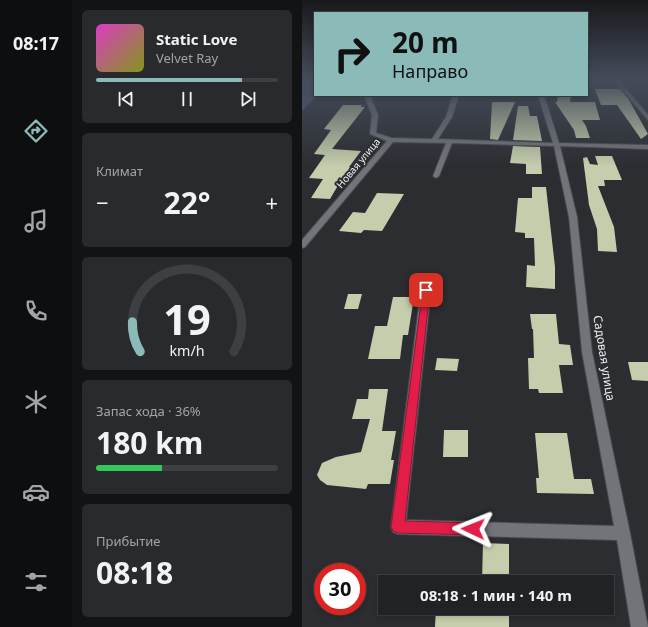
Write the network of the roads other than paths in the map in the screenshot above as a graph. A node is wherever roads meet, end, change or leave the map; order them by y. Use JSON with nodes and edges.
{"nodes":[{"id":1,"x":372,"y":108,"type":"edge"},
{"id":2,"x":452,"y":108,"type":"edge"},
{"id":3,"x":545,"y":108,"type":"edge"},
{"id":4,"x":640,"y":108,"type":"edge"},
{"id":5,"x":648,"y":118,"type":"edge"},
{"id":6,"x":391,"y":140,"type":"junction"},
{"id":7,"x":433,"y":142,"type":"junction"},
{"id":8,"x":448,"y":143,"type":"junction"},
{"id":9,"x":557,"y":146,"type":"junction"},
{"id":10,"x":648,"y":147,"type":"edge"},
{"id":11,"x":436,"y":176,"type":"dead end"},
{"id":12,"x":302,"y":245,"type":"edge"},
{"id":13,"x":426,"y":290,"type":"dead end"},
{"id":14,"x":623,"y":533,"type":"junction"},
{"id":15,"x":640,"y":627,"type":"edge"}],
"edges":[{"from":1,"to":6,"type":"street","name":"Новая улица"},
{"from":2,"to":7,"type":"street"},
{"from":3,"to":9,"type":"street","name":"Садовая улица"},
{"from":4,"to":5,"type":"street"},
{"from":6,"to":7,"type":"street"},
{"from":6,"to":12,"type":"street","name":"Новая улица"},
{"from":7,"to":8,"type":"street"},
{"from":8,"to":9,"type":"street"},
{"from":8,"to":11,"type":"street"},
{"from":9,"to":10,"type":"street"},
{"from":9,"to":14,"type":"street","name":"Садовая улица"},
{"from":13,"to":14,"type":"street"},
{"from":14,"to":15,"type":"street","name":"Садовая улица"}]}
